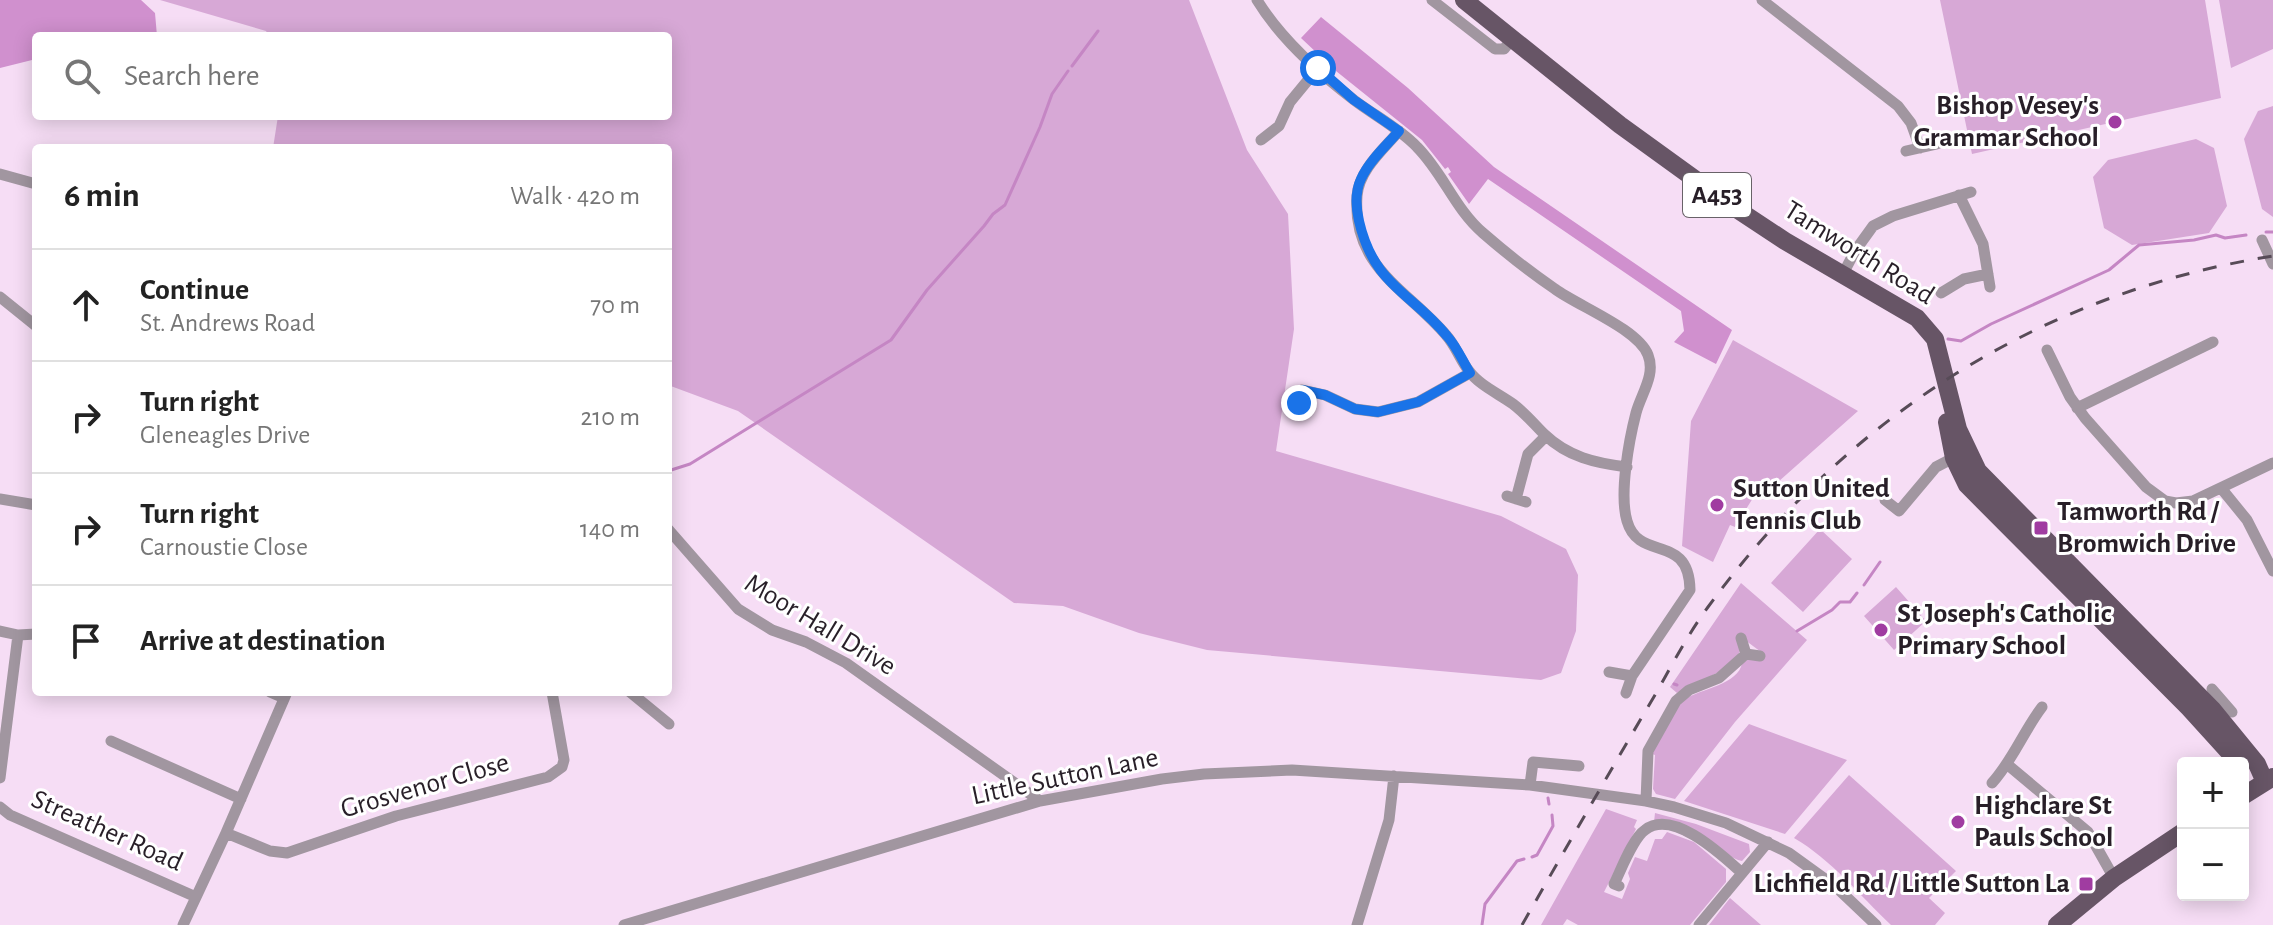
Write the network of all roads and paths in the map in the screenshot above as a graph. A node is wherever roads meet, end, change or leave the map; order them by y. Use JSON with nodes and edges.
{"nodes":[{"id":1,"x":1257,"y":0,"type":"edge"},
{"id":2,"x":1432,"y":0,"type":"edge"},
{"id":3,"x":1464,"y":0,"type":"edge"},
{"id":4,"x":1762,"y":0,"type":"edge"},
{"id":5,"x":1512,"y":39,"type":"junction"},
{"id":6,"x":1318,"y":68,"type":"junction"},
{"id":7,"x":1399,"y":131,"type":"junction"},
{"id":8,"x":1261,"y":139,"type":"dead end"},
{"id":9,"x":1937,"y":144,"type":"dead end"},
{"id":10,"x":1920,"y":148,"type":"junction"},
{"id":11,"x":1906,"y":151,"type":"dead end"},
{"id":12,"x":0,"y":174,"type":"edge"},
{"id":13,"x":32,"y":183,"type":"edge"},
{"id":14,"x":2262,"y":240,"type":"dead end"},
{"id":15,"x":2273,"y":264,"type":"edge"},
{"id":16,"x":1843,"y":274,"type":"junction"},
{"id":17,"x":1988,"y":274,"type":"junction"},
{"id":18,"x":1990,"y":287,"type":"dead end"},
{"id":19,"x":1941,"y":293,"type":"dead end"},
{"id":20,"x":0,"y":297,"type":"edge"},
{"id":21,"x":32,"y":323,"type":"edge"},
{"id":22,"x":2213,"y":342,"type":"dead end"},
{"id":23,"x":2053,"y":353,"type":"dead end"},
{"id":24,"x":1470,"y":373,"type":"junction"},
{"id":25,"x":1299,"y":403,"type":"dead end"},
{"id":26,"x":2077,"y":408,"type":"junction"},
{"id":27,"x":1546,"y":436,"type":"junction"},
{"id":28,"x":1960,"y":455,"type":"junction"},
{"id":29,"x":2273,"y":463,"type":"edge"},
{"id":30,"x":1627,"y":467,"type":"junction"},
{"id":31,"x":2221,"y":488,"type":"junction"},
{"id":32,"x":0,"y":499,"type":"edge"},
{"id":33,"x":1517,"y":499,"type":"dead end"},
{"id":34,"x":1885,"y":500,"type":"dead end"},
{"id":35,"x":32,"y":504,"type":"edge"},
{"id":36,"x":672,"y":534,"type":"edge"},
{"id":37,"x":2273,"y":571,"type":"edge"},
{"id":38,"x":0,"y":631,"type":"edge"},
{"id":39,"x":32,"y":634,"type":"edge"},
{"id":40,"x":18,"y":635,"type":"junction"},
{"id":41,"x":1741,"y":638,"type":"dead end"},
{"id":42,"x":1746,"y":654,"type":"junction"},
{"id":43,"x":1760,"y":656,"type":"dead end"},
{"id":44,"x":1609,"y":672,"type":"dead end"},
{"id":45,"x":1632,"y":676,"type":"junction"},
{"id":46,"x":2212,"y":689,"type":"dead end"},
{"id":47,"x":1626,"y":693,"type":"dead end"},
{"id":48,"x":285,"y":696,"type":"edge"},
{"id":49,"x":553,"y":696,"type":"edge"},
{"id":50,"x":635,"y":696,"type":"edge"},
{"id":51,"x":2216,"y":704,"type":"junction"},
{"id":52,"x":2042,"y":707,"type":"dead end"},
{"id":53,"x":2232,"y":712,"type":"dead end"},
{"id":54,"x":670,"y":724,"type":"dead end"},
{"id":55,"x":111,"y":741,"type":"dead end"},
{"id":56,"x":2234,"y":757,"type":"edge"},
{"id":57,"x":2008,"y":765,"type":"junction"},
{"id":58,"x":1579,"y":766,"type":"dead end"},
{"id":59,"x":2249,"y":769,"type":"edge"},
{"id":60,"x":1394,"y":776,"type":"junction"},
{"id":61,"x":0,"y":778,"type":"edge"},
{"id":62,"x":2269,"y":780,"type":"edge"},
{"id":63,"x":1992,"y":783,"type":"dead end"},
{"id":64,"x":1530,"y":785,"type":"junction"},
{"id":65,"x":2249,"y":792,"type":"edge"},
{"id":66,"x":241,"y":799,"type":"junction"},
{"id":67,"x":1040,"y":801,"type":"junction"},
{"id":68,"x":1646,"y":801,"type":"junction"},
{"id":69,"x":0,"y":807,"type":"edge"},
{"id":70,"x":226,"y":833,"type":"junction"},
{"id":71,"x":2177,"y":836,"type":"edge"},
{"id":72,"x":1768,"y":842,"type":"junction"},
{"id":73,"x":1742,"y":873,"type":"junction"},
{"id":74,"x":2114,"y":878,"type":"junction"},
{"id":75,"x":1619,"y":886,"type":"dead end"},
{"id":76,"x":194,"y":902,"type":"junction"},
{"id":77,"x":2076,"y":918,"type":"edge"},
{"id":78,"x":183,"y":925,"type":"edge"},
{"id":79,"x":196,"y":925,"type":"edge"},
{"id":80,"x":624,"y":925,"type":"edge"},
{"id":81,"x":1357,"y":925,"type":"edge"},
{"id":82,"x":1699,"y":925,"type":"edge"},
{"id":83,"x":1876,"y":925,"type":"edge"},
{"id":84,"x":2057,"y":925,"type":"edge"}],
"edges":[{"from":1,"to":6,"type":"street"},
{"from":2,"to":5,"type":"street"},
{"from":3,"to":5,"type":"main road","name":"Tamworth Road","number":"A453"},
{"from":4,"to":10,"type":"street"},
{"from":5,"to":16,"type":"main road","name":"Tamworth Road","number":"A453"},
{"from":6,"to":7,"type":"street"},
{"from":6,"to":8,"type":"street"},
{"from":7,"to":24,"type":"street"},
{"from":7,"to":30,"type":"street"},
{"from":9,"to":10,"type":"street"},
{"from":10,"to":11,"type":"street"},
{"from":12,"to":13,"type":"street"},
{"from":14,"to":15,"type":"street"},
{"from":16,"to":17,"type":"street"},
{"from":16,"to":28,"type":"main road","name":"Tamworth Road","number":"A453"},
{"from":17,"to":18,"type":"street"},
{"from":17,"to":19,"type":"street"},
{"from":20,"to":21,"type":"street"},
{"from":22,"to":26,"type":"street"},
{"from":23,"to":26,"type":"street"},
{"from":24,"to":25,"type":"street"},
{"from":24,"to":27,"type":"street"},
{"from":26,"to":31,"type":"street"},
{"from":27,"to":30,"type":"street"},
{"from":27,"to":33,"type":"street"},
{"from":28,"to":34,"type":"street"},
{"from":28,"to":51,"type":"main road","name":"Tamworth Road","number":"A453"},
{"from":28,"to":56,"type":"main road","name":"Tamworth Road","number":"A453"},
{"from":29,"to":31,"type":"street"},
{"from":30,"to":45,"type":"street"},
{"from":31,"to":37,"type":"street"},
{"from":32,"to":35,"type":"street"},
{"from":36,"to":67,"type":"street","name":"Moor Hall Drive"},
{"from":38,"to":40,"type":"street"},
{"from":39,"to":40,"type":"street"},
{"from":40,"to":61,"type":"street","name":"Streather Road"},
{"from":41,"to":42,"type":"street"},
{"from":42,"to":43,"type":"street"},
{"from":42,"to":68,"type":"street"},
{"from":44,"to":45,"type":"street"},
{"from":45,"to":47,"type":"street"},
{"from":46,"to":51,"type":"street"},
{"from":48,"to":66,"type":"street"},
{"from":49,"to":70,"type":"street","name":"Grosvenor Close"},
{"from":50,"to":54,"type":"street"},
{"from":51,"to":53,"type":"street"},
{"from":51,"to":62,"type":"main road","name":"Tamworth Road","number":"A453"},
{"from":52,"to":57,"type":"street"},
{"from":55,"to":66,"type":"street"},
{"from":57,"to":63,"type":"street"},
{"from":57,"to":74,"type":"street"},
{"from":58,"to":64,"type":"street"},
{"from":59,"to":62,"type":"main road","name":"Tamworth Road","number":"A453"},
{"from":60,"to":64,"type":"street","name":"Little Sutton Lane"},
{"from":60,"to":67,"type":"street","name":"Little Sutton Lane"},
{"from":60,"to":81,"type":"street"},
{"from":62,"to":65,"type":"main road"},
{"from":64,"to":68,"type":"street","name":"Little Sutton Lane"},
{"from":66,"to":70,"type":"street"},
{"from":67,"to":80,"type":"street","name":"Little Sutton Lane"},
{"from":68,"to":72,"type":"street","name":"Little Sutton Lane"},
{"from":69,"to":76,"type":"street","name":"Streather Road"},
{"from":70,"to":76,"type":"street"},
{"from":71,"to":74,"type":"main road"},
{"from":72,"to":73,"type":"street"},
{"from":72,"to":83,"type":"street","name":"Little Sutton Lane"},
{"from":73,"to":75,"type":"street"},
{"from":73,"to":82,"type":"street"},
{"from":74,"to":77,"type":"main road"},
{"from":76,"to":78,"type":"street"},
{"from":76,"to":79,"type":"street"},
{"from":77,"to":84,"type":"main road"}]}
